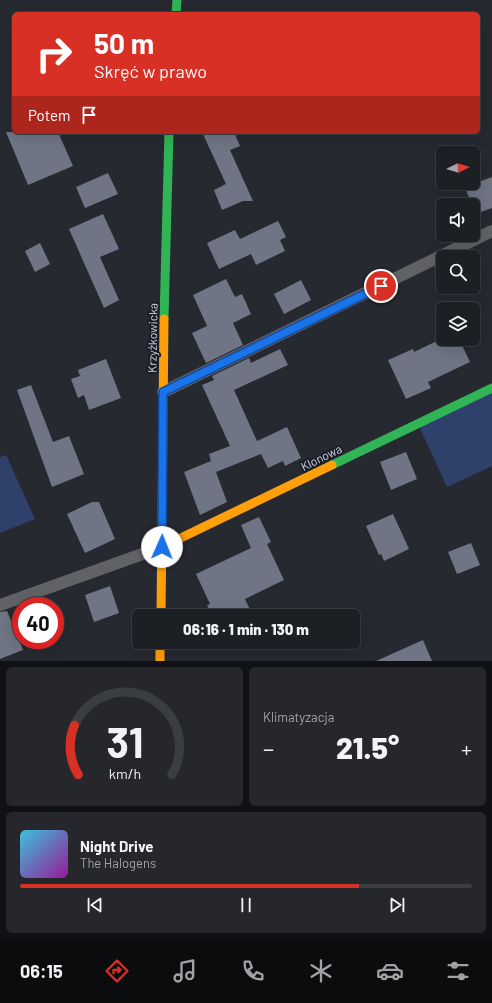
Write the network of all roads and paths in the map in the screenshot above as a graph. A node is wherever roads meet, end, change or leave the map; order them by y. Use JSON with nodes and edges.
{"nodes":[{"id":1,"x":177,"y":0,"type":"edge"},
{"id":2,"x":176,"y":12,"type":"edge"},
{"id":3,"x":169,"y":134,"type":"edge"},
{"id":4,"x":492,"y":232,"type":"edge"},
{"id":5,"x":492,"y":388,"type":"edge"},
{"id":6,"x":163,"y":392,"type":"junction"},
{"id":7,"x":162,"y":547,"type":"junction"},
{"id":8,"x":0,"y":605,"type":"edge"},
{"id":9,"x":161,"y":609,"type":"edge"},
{"id":10,"x":160,"y":649,"type":"edge"},
{"id":11,"x":160,"y":661,"type":"edge"}],
"edges":[{"from":1,"to":2,"type":"street"},
{"from":3,"to":6,"type":"street","name":"Krzyżkowicka"},
{"from":4,"to":6,"type":"lane"},
{"from":5,"to":7,"type":"street","name":"Klonowa"},
{"from":6,"to":7,"type":"street","name":"Krzyżkowicka"},
{"from":7,"to":8,"type":"lane"},
{"from":7,"to":9,"type":"street","name":"Krzyżkowicka"},
{"from":10,"to":11,"type":"street"}]}
